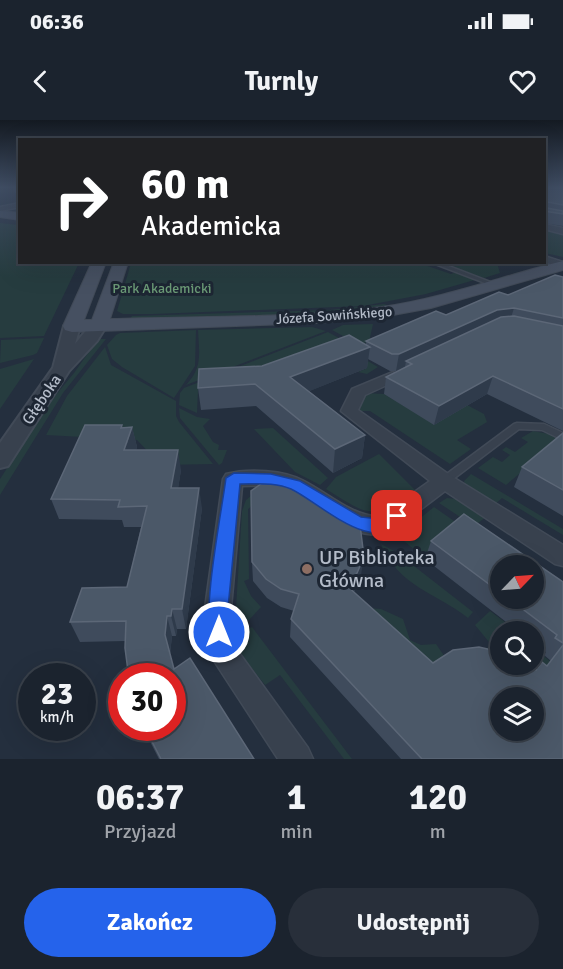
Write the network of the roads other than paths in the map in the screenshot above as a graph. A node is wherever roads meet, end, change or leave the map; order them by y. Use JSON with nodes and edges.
{"nodes":[{"id":1,"x":546,"y":227,"type":"edge"},
{"id":2,"x":563,"y":231,"type":"edge"},
{"id":3,"x":546,"y":260,"type":"edge"},
{"id":4,"x":98,"y":264,"type":"edge"},
{"id":5,"x":120,"y":264,"type":"edge"},
{"id":6,"x":437,"y":264,"type":"edge"},
{"id":7,"x":563,"y":265,"type":"edge"},
{"id":8,"x":495,"y":285,"type":"junction"},
{"id":9,"x":99,"y":325,"type":"junction"},
{"id":10,"x":72,"y":326,"type":"junction"},
{"id":11,"x":62,"y":368,"type":"junction"},
{"id":12,"x":398,"y":375,"type":"edge"},
{"id":13,"x":563,"y":437,"type":"edge"},
{"id":14,"x":0,"y":460,"type":"edge"},
{"id":15,"x":444,"y":481,"type":"junction"},
{"id":16,"x":563,"y":557,"type":"edge"},
{"id":17,"x":297,"y":759,"type":"edge"}],
"edges":[{"from":1,"to":2,"type":"street"},
{"from":3,"to":7,"type":"street"},
{"from":4,"to":10,"type":"main road","name":"Głęboka"},
{"from":5,"to":9,"type":"main road","name":"Głęboka"},
{"from":6,"to":8,"type":"lane"},
{"from":7,"to":8,"type":"main road","name":"Józefa Sowińskiego"},
{"from":8,"to":9,"type":"main road","name":"Józefa Sowińskiego"},
{"from":9,"to":10,"type":"main road"},
{"from":9,"to":11,"type":"street","name":"Głęboka"},
{"from":10,"to":11,"type":"street","name":"Głęboka"},
{"from":11,"to":14,"type":"street","name":"Głęboka"},
{"from":12,"to":15,"type":"street"},
{"from":13,"to":15,"type":"lane"},
{"from":15,"to":16,"type":"street"},
{"from":15,"to":17,"type":"street"}]}
